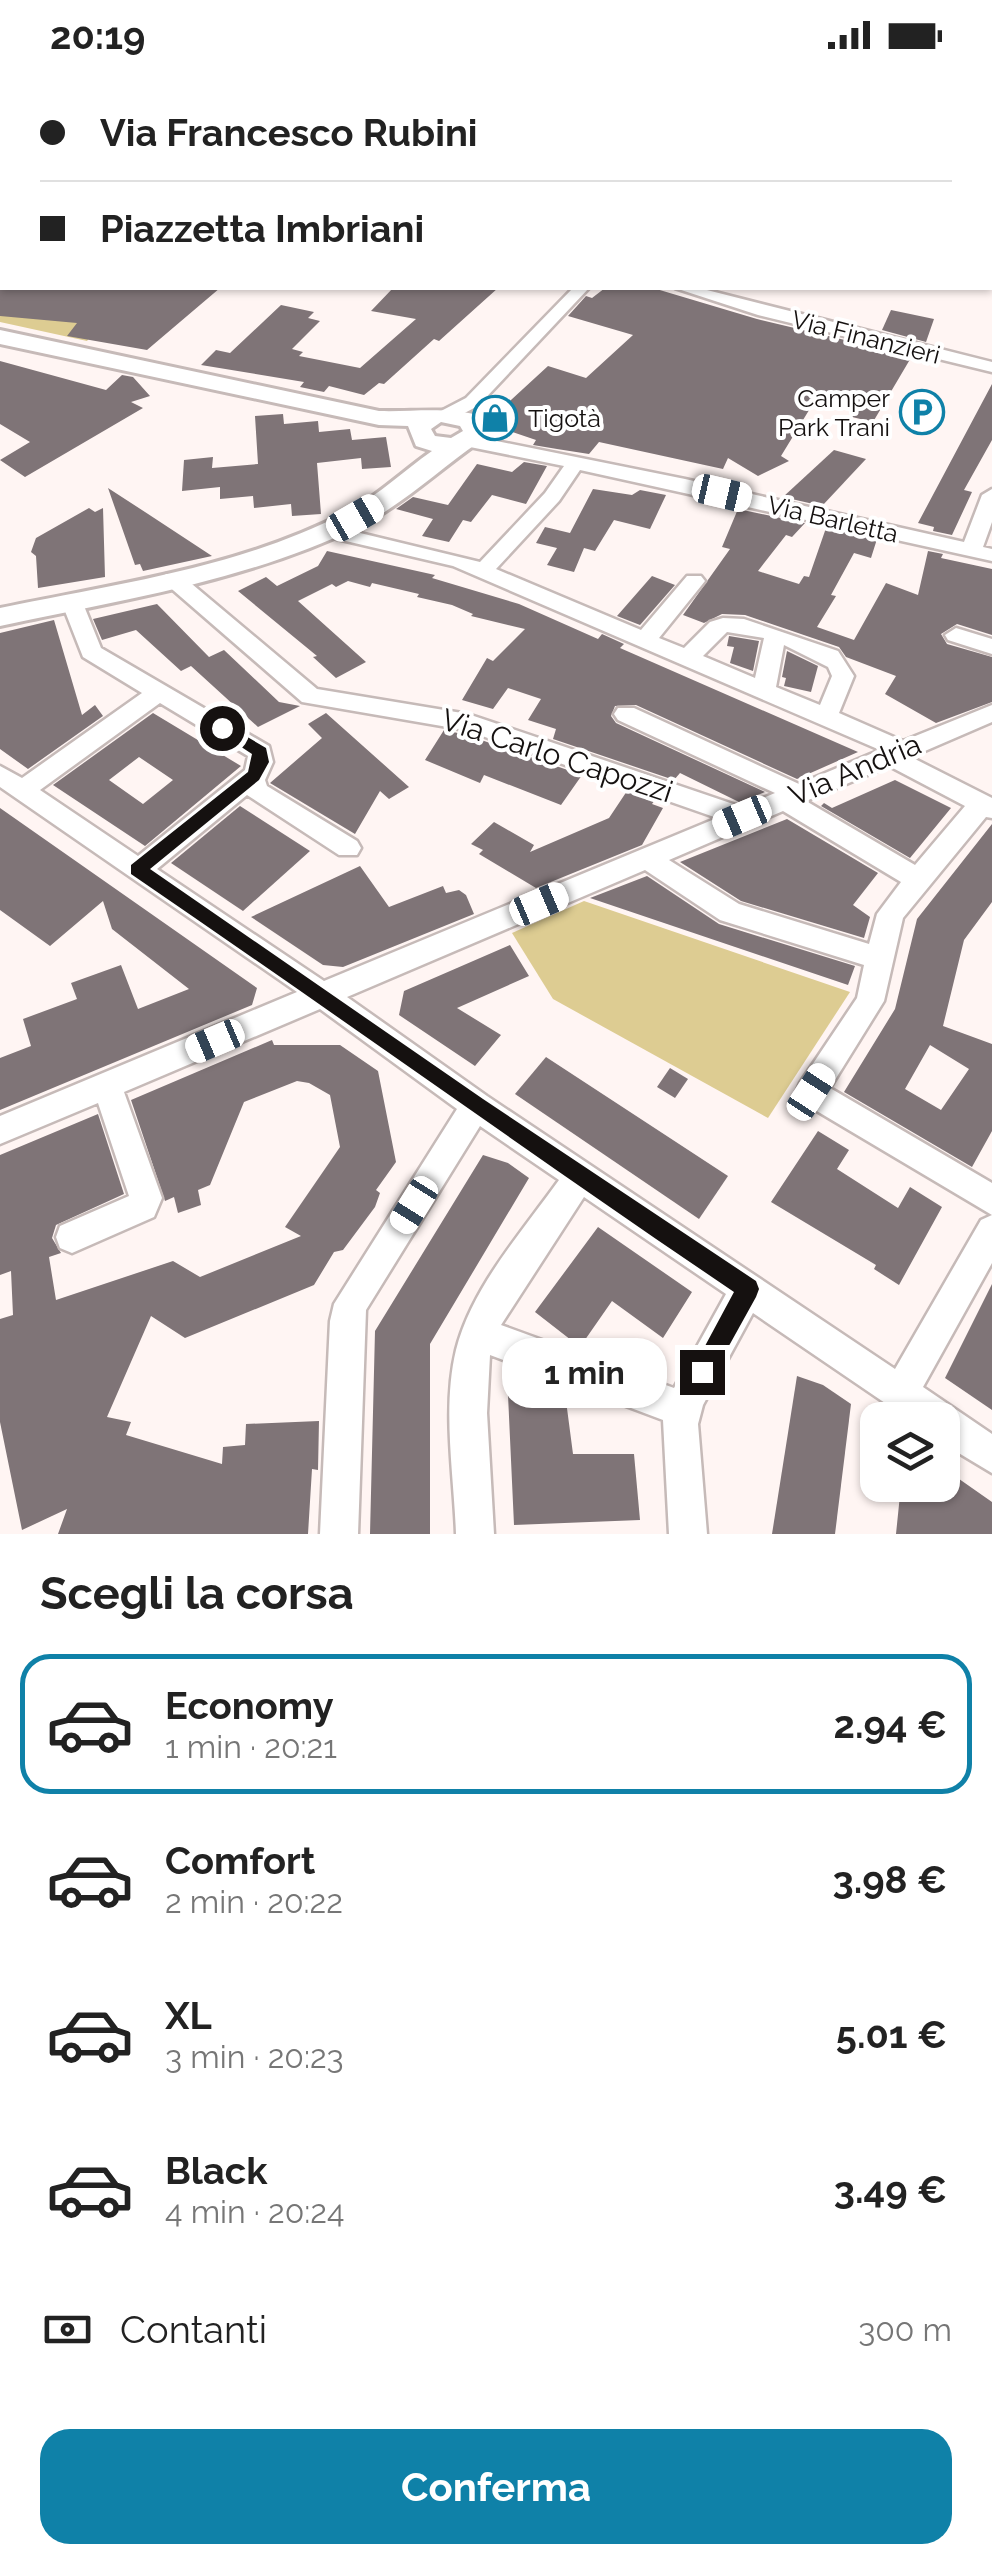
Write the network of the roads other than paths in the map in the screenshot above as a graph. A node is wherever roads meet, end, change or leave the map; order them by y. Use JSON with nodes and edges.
{"nodes":[{"id":1,"x":578,"y":290,"type":"edge"},
{"id":2,"x":690,"y":290,"type":"edge"},
{"id":3,"x":0,"y":337,"type":"edge"},
{"id":4,"x":992,"y":367,"type":"edge"},
{"id":5,"x":450,"y":431,"type":"junction"},
{"id":6,"x":576,"y":462,"type":"junction"},
{"id":7,"x":992,"y":495,"type":"edge"},
{"id":8,"x":326,"y":531,"type":"junction"},
{"id":9,"x":970,"y":550,"type":"junction"},
{"id":10,"x":992,"y":555,"type":"edge"},
{"id":11,"x":483,"y":571,"type":"junction"},
{"id":12,"x":173,"y":579,"type":"junction"},
{"id":13,"x":694,"y":581,"type":"dead end"},
{"id":14,"x":72,"y":601,"type":"junction"},
{"id":15,"x":0,"y":617,"type":"edge"},
{"id":16,"x":956,"y":635,"type":"dead end"},
{"id":17,"x":775,"y":636,"type":"junction"},
{"id":18,"x":645,"y":640,"type":"junction"},
{"id":19,"x":992,"y":648,"type":"edge"},
{"id":20,"x":688,"y":659,"type":"junction"},
{"id":21,"x":160,"y":691,"type":"junction"},
{"id":22,"x":764,"y":691,"type":"junction"},
{"id":23,"x":992,"y":713,"type":"edge"},
{"id":24,"x":626,"y":714,"type":"dead end"},
{"id":25,"x":824,"y":716,"type":"junction"},
{"id":26,"x":896,"y":753,"type":"junction"},
{"id":27,"x":254,"y":776,"type":"junction"},
{"id":28,"x":11,"y":783,"type":"edge"},
{"id":29,"x":792,"y":797,"type":"junction"},
{"id":30,"x":987,"y":807,"type":"edge"},
{"id":31,"x":742,"y":817,"type":"junction"},
{"id":32,"x":348,"y":848,"type":"dead end"},
{"id":33,"x":646,"y":858,"type":"junction"},
{"id":34,"x":138,"y":870,"type":"junction"},
{"id":35,"x":916,"y":879,"type":"junction"},
{"id":36,"x":880,"y":959,"type":"junction"},
{"id":37,"x":324,"y":996,"type":"junction"},
{"id":38,"x":107,"y":1086,"type":"junction"},
{"id":39,"x":476,"y":1106,"type":"junction"},
{"id":40,"x":0,"y":1130,"type":"edge"},
{"id":41,"x":580,"y":1176,"type":"junction"},
{"id":42,"x":992,"y":1200,"type":"edge"},
{"id":43,"x":992,"y":1231,"type":"edge"},
{"id":44,"x":72,"y":1237,"type":"dead end"},
{"id":45,"x":748,"y":1289,"type":"junction"},
{"id":46,"x":480,"y":1334,"type":"junction"},
{"id":47,"x":901,"y":1392,"type":"junction"},
{"id":48,"x":915,"y":1402,"type":"edge"},
{"id":49,"x":684,"y":1410,"type":"junction"},
{"id":50,"x":960,"y":1433,"type":"edge"},
{"id":51,"x":992,"y":1455,"type":"edge"},
{"id":52,"x":339,"y":1534,"type":"edge"},
{"id":53,"x":475,"y":1534,"type":"edge"},
{"id":54,"x":688,"y":1534,"type":"edge"}],
"edges":[{"from":1,"to":5,"type":"street"},
{"from":2,"to":4,"type":"street","name":"Via Finanzieri"},
{"from":3,"to":5,"type":"main road","name":"Via Barletta"},
{"from":5,"to":6,"type":"street","name":"Via Barletta"},
{"from":5,"to":8,"type":"main road"},
{"from":6,"to":9,"type":"street","name":"Via Barletta"},
{"from":6,"to":11,"type":"street"},
{"from":7,"to":9,"type":"street"},
{"from":8,"to":11,"type":"street"},
{"from":8,"to":12,"type":"main road"},
{"from":9,"to":10,"type":"street","name":"Via Barletta"},
{"from":11,"to":18,"type":"street"},
{"from":12,"to":14,"type":"main road"},
{"from":12,"to":31,"type":"street","name":"Via Carlo Capozzi"},
{"from":13,"to":18,"type":"street"},
{"from":14,"to":15,"type":"main road"},
{"from":14,"to":21,"type":"street"},
{"from":16,"to":19,"type":"street"},
{"from":17,"to":20,"type":"street"},
{"from":17,"to":22,"type":"street"},
{"from":17,"to":25,"type":"street"},
{"from":18,"to":20,"type":"street"},
{"from":20,"to":22,"type":"street"},
{"from":21,"to":27,"type":"street"},
{"from":21,"to":28,"type":"street"},
{"from":22,"to":25,"type":"street"},
{"from":23,"to":26,"type":"street","name":"Via Andria"},
{"from":24,"to":29,"type":"street"},
{"from":25,"to":26,"type":"street"},
{"from":26,"to":29,"type":"street","name":"Via Andria"},
{"from":26,"to":30,"type":"street"},
{"from":27,"to":32,"type":"street"},
{"from":27,"to":34,"type":"street"},
{"from":28,"to":34,"type":"street"},
{"from":29,"to":31,"type":"street","name":"Via Andria"},
{"from":29,"to":35,"type":"street"},
{"from":30,"to":35,"type":"street"},
{"from":31,"to":33,"type":"street","name":"Via Andria"},
{"from":33,"to":36,"type":"street"},
{"from":33,"to":37,"type":"street","name":"Via Andria"},
{"from":34,"to":37,"type":"street"},
{"from":35,"to":36,"type":"street"},
{"from":36,"to":42,"type":"street"},
{"from":37,"to":38,"type":"street","name":"Via Andria"},
{"from":37,"to":39,"type":"street"},
{"from":38,"to":40,"type":"street","name":"Via Andria"},
{"from":38,"to":44,"type":"street"},
{"from":39,"to":41,"type":"street"},
{"from":39,"to":52,"type":"street"},
{"from":41,"to":45,"type":"street"},
{"from":41,"to":46,"type":"street"},
{"from":43,"to":47,"type":"street"},
{"from":45,"to":47,"type":"street"},
{"from":45,"to":49,"type":"street"},
{"from":46,"to":49,"type":"street"},
{"from":46,"to":53,"type":"street"},
{"from":47,"to":48,"type":"street"},
{"from":49,"to":54,"type":"street"},
{"from":50,"to":51,"type":"street"}]}
